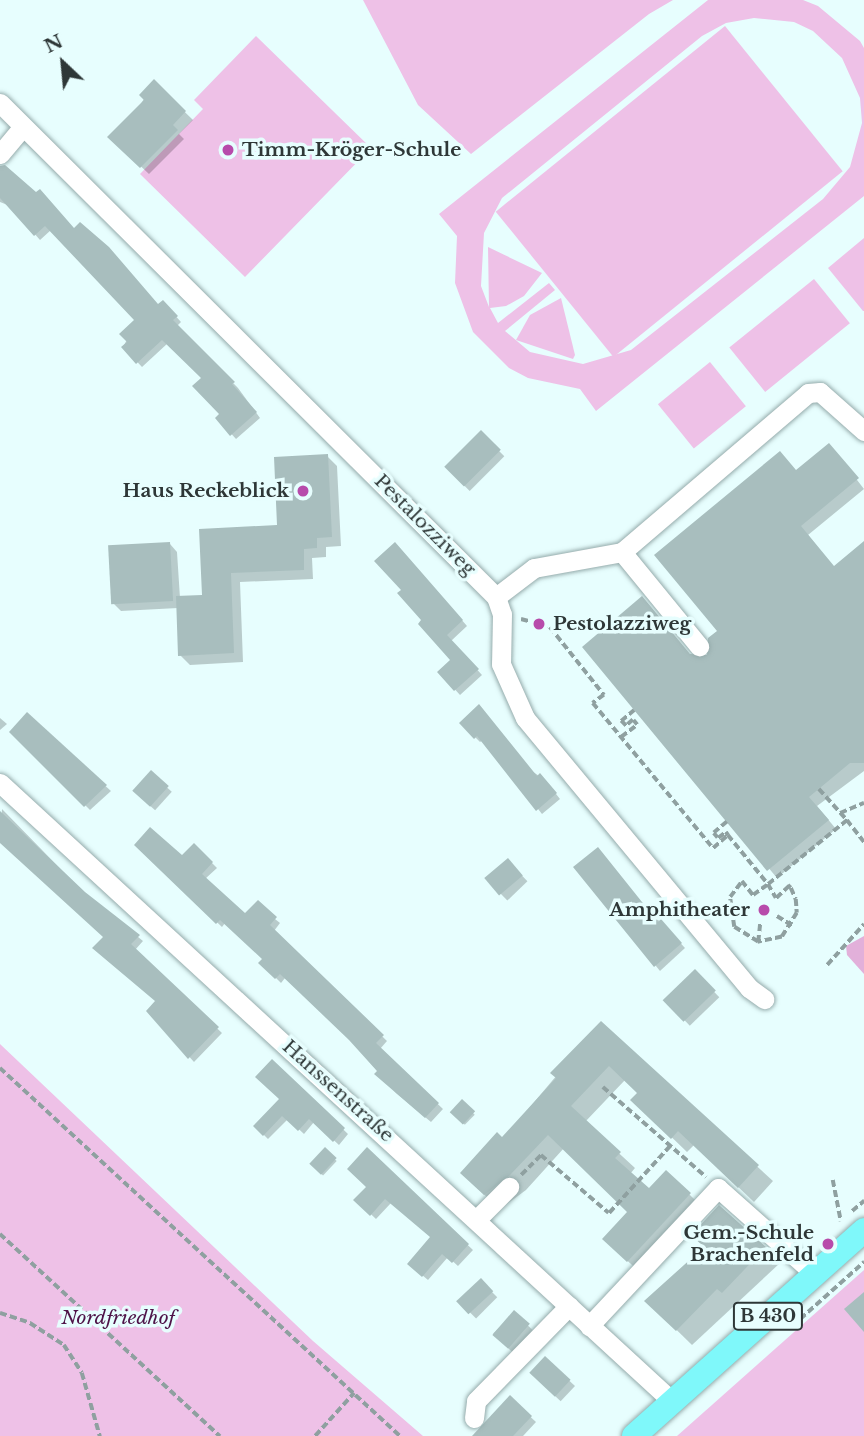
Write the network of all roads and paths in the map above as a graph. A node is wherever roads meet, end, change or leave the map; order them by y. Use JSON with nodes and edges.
{"nodes":[{"id":1,"x":0,"y":103,"type":"edge"},
{"id":2,"x":23,"y":127,"type":"junction"},
{"id":3,"x":0,"y":154,"type":"edge"},
{"id":4,"x":864,"y":431,"type":"edge"},
{"id":5,"x":622,"y":552,"type":"junction"},
{"id":6,"x":499,"y":606,"type":"junction"},
{"id":7,"x":699,"y":646,"type":"dead end"},
{"id":8,"x":634,"y":710,"type":"dead end"},
{"id":9,"x":621,"y":737,"type":"junction"},
{"id":10,"x":0,"y":783,"type":"edge"},
{"id":11,"x":819,"y":789,"type":"dead end"},
{"id":12,"x":864,"y":803,"type":"edge"},
{"id":13,"x":840,"y":813,"type":"junction"},
{"id":14,"x":847,"y":820,"type":"junction"},
{"id":15,"x":727,"y":822,"type":"dead end"},
{"id":16,"x":728,"y":835,"type":"junction"},
{"id":17,"x":864,"y":842,"type":"edge"},
{"id":18,"x":768,"y":884,"type":"junction"},
{"id":19,"x":747,"y":911,"type":"dead end"},
{"id":20,"x":730,"y":916,"type":"junction"},
{"id":21,"x":777,"y":916,"type":"dead end"},
{"id":22,"x":760,"y":924,"type":"dead end"},
{"id":23,"x":864,"y":924,"type":"edge"},
{"id":24,"x":793,"y":926,"type":"junction"},
{"id":25,"x":758,"y":942,"type":"junction"},
{"id":26,"x":827,"y":965,"type":"dead end"},
{"id":27,"x":764,"y":999,"type":"dead end"},
{"id":28,"x":0,"y":1068,"type":"edge"},
{"id":29,"x":603,"y":1087,"type":"dead end"},
{"id":30,"x":670,"y":1146,"type":"junction"},
{"id":31,"x":833,"y":1180,"type":"dead end"},
{"id":32,"x":509,"y":1187,"type":"joint"},
{"id":33,"x":718,"y":1188,"type":"junction"},
{"id":34,"x":477,"y":1220,"type":"junction"},
{"id":35,"x":841,"y":1221,"type":"dead end"},
{"id":36,"x":864,"y":1230,"type":"edge"},
{"id":37,"x":0,"y":1234,"type":"edge"},
{"id":38,"x":815,"y":1274,"type":"junction"},
{"id":39,"x":569,"y":1306,"type":"junction"},
{"id":40,"x":0,"y":1313,"type":"edge"},
{"id":41,"x":589,"y":1326,"type":"junction"},
{"id":42,"x":354,"y":1393,"type":"junction"},
{"id":43,"x":673,"y":1402,"type":"junction"},
{"id":44,"x":474,"y":1418,"type":"dead end"},
{"id":45,"x":100,"y":1436,"type":"edge"},
{"id":46,"x":220,"y":1436,"type":"edge"},
{"id":47,"x":315,"y":1436,"type":"edge"},
{"id":48,"x":400,"y":1436,"type":"edge"},
{"id":49,"x":634,"y":1436,"type":"edge"}],
"edges":[{"from":1,"to":2,"type":"street","name":"Pestalozziweg"},
{"from":2,"to":3,"type":"street"},
{"from":2,"to":6,"type":"street","name":"Pestalozziweg"},
{"from":4,"to":5,"type":"street"},
{"from":5,"to":6,"type":"street"},
{"from":5,"to":7,"type":"street"},
{"from":6,"to":9,"type":"path"},
{"from":6,"to":27,"type":"street"},
{"from":8,"to":9,"type":"path"},
{"from":9,"to":16,"type":"path"},
{"from":10,"to":34,"type":"street","name":"Hanssenstraße"},
{"from":11,"to":13,"type":"path"},
{"from":12,"to":13,"type":"path"},
{"from":13,"to":14,"type":"path"},
{"from":14,"to":17,"type":"path"},
{"from":14,"to":18,"type":"path"},
{"from":15,"to":16,"type":"path"},
{"from":16,"to":18,"type":"path"},
{"from":18,"to":20,"type":"path"},
{"from":18,"to":24,"type":"path"},
{"from":19,"to":20,"type":"path"},
{"from":20,"to":25,"type":"path"},
{"from":21,"to":24,"type":"path"},
{"from":22,"to":25,"type":"path"},
{"from":23,"to":26,"type":"path"},
{"from":24,"to":25,"type":"path"},
{"from":28,"to":42,"type":"path"},
{"from":29,"to":30,"type":"path"},
{"from":30,"to":32,"type":"path"},
{"from":30,"to":33,"type":"path"},
{"from":31,"to":35,"type":"path"},
{"from":32,"to":34,"type":"street"},
{"from":33,"to":38,"type":"street"},
{"from":33,"to":41,"type":"street"},
{"from":34,"to":39,"type":"street","name":"Hanssenstraße"},
{"from":36,"to":38,"type":"main road","number":"B 430"},
{"from":37,"to":46,"type":"path"},
{"from":38,"to":43,"type":"main road","number":"B 430"},
{"from":39,"to":41,"type":"street","name":"Hanssenstraße"},
{"from":39,"to":44,"type":"street"},
{"from":40,"to":45,"type":"path"},
{"from":41,"to":43,"type":"street","name":"Hanssenstraße"},
{"from":42,"to":47,"type":"path"},
{"from":42,"to":48,"type":"path"},
{"from":43,"to":49,"type":"main road","number":"B 430"}]}
